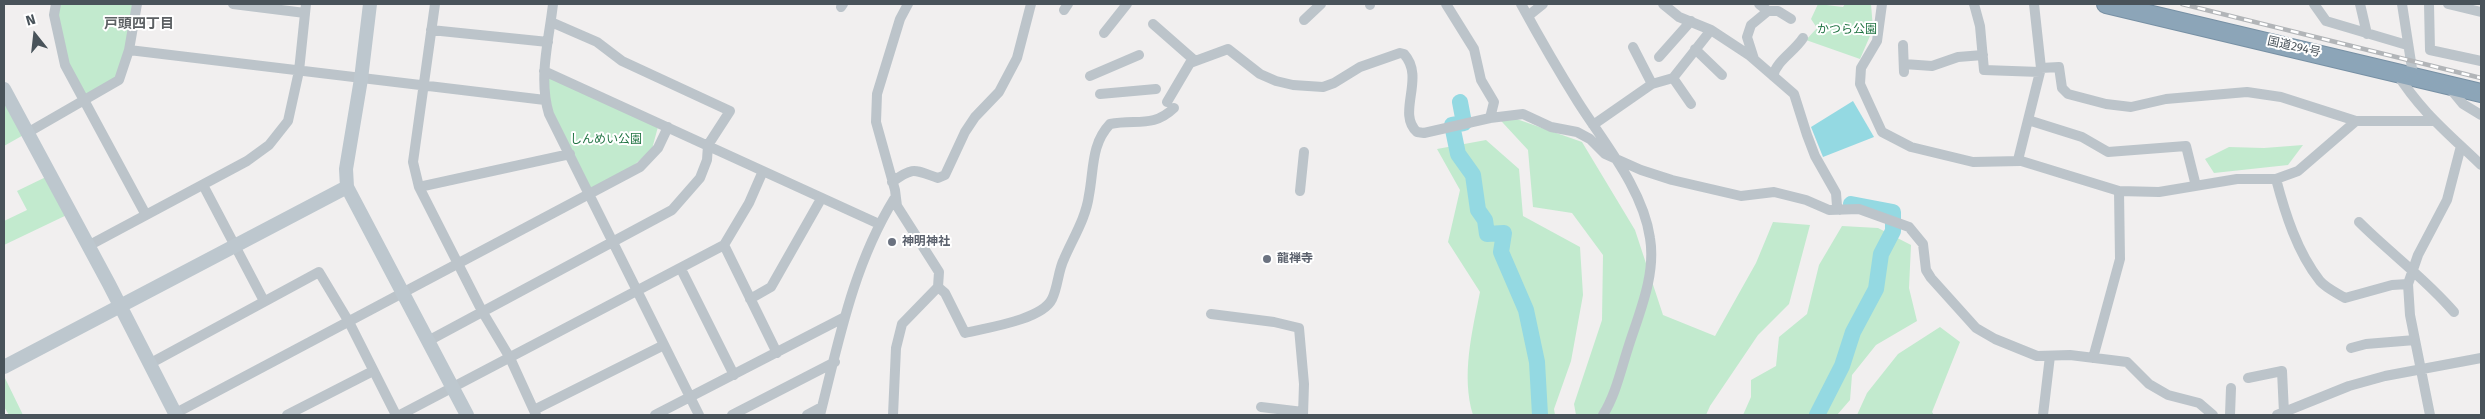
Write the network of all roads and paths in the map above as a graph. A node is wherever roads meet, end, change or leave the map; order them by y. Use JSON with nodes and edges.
{"nodes":[{"id":1,"x":56,"y":4,"type":"edge"},
{"id":2,"x":136,"y":4,"type":"edge"},
{"id":3,"x":233,"y":4,"type":"edge"},
{"id":4,"x":370,"y":4,"type":"edge"},
{"id":5,"x":435,"y":4,"type":"edge"},
{"id":6,"x":554,"y":4,"type":"edge"},
{"id":7,"x":898,"y":4,"type":"edge"},
{"id":8,"x":908,"y":4,"type":"edge"},
{"id":9,"x":1032,"y":4,"type":"edge"},
{"id":10,"x":1127,"y":4,"type":"edge"},
{"id":11,"x":1321,"y":4,"type":"edge"},
{"id":12,"x":1446,"y":4,"type":"edge"},
{"id":13,"x":1521,"y":4,"type":"edge"},
{"id":14,"x":1543,"y":4,"type":"edge"},
{"id":15,"x":1663,"y":4,"type":"edge"},
{"id":16,"x":1759,"y":4,"type":"edge"},
{"id":17,"x":1882,"y":4,"type":"edge"},
{"id":18,"x":1974,"y":4,"type":"edge"},
{"id":19,"x":2034,"y":4,"type":"edge"},
{"id":20,"x":2106,"y":4,"type":"edge"},
{"id":21,"x":2314,"y":4,"type":"edge"},
{"id":22,"x":2360,"y":4,"type":"edge"},
{"id":23,"x":2402,"y":4,"type":"edge"},
{"id":24,"x":2429,"y":4,"type":"edge"},
{"id":25,"x":2454,"y":5,"type":"edge"},
{"id":26,"x":1782,"y":8,"type":"edge"},
{"id":27,"x":305,"y":9,"type":"edge"},
{"id":28,"x":1768,"y":11,"type":"junction"},
{"id":29,"x":2481,"y":12,"type":"edge"},
{"id":30,"x":1528,"y":16,"type":"junction"},
{"id":31,"x":900,"y":19,"type":"junction"},
{"id":32,"x":1791,"y":19,"type":"dead end"},
{"id":33,"x":1304,"y":20,"type":"dead end"},
{"id":34,"x":1691,"y":21,"type":"junction"},
{"id":35,"x":551,"y":22,"type":"junction"},
{"id":36,"x":1153,"y":24,"type":"dead end"},
{"id":37,"x":431,"y":30,"type":"junction"},
{"id":38,"x":1711,"y":30,"type":"junction"},
{"id":39,"x":1104,"y":33,"type":"dead end"},
{"id":40,"x":2367,"y":34,"type":"junction"},
{"id":41,"x":1803,"y":38,"type":"dead end"},
{"id":42,"x":548,"y":42,"type":"junction"},
{"id":43,"x":1904,"y":45,"type":"dead end"},
{"id":44,"x":2407,"y":45,"type":"junction"},
{"id":45,"x":1632,"y":47,"type":"dead end"},
{"id":46,"x":1695,"y":49,"type":"junction"},
{"id":47,"x":129,"y":50,"type":"junction"},
{"id":48,"x":1139,"y":55,"type":"dead end"},
{"id":49,"x":1983,"y":55,"type":"junction"},
{"id":50,"x":1659,"y":57,"type":"dead end"},
{"id":51,"x":1754,"y":59,"type":"junction"},
{"id":52,"x":1194,"y":60,"type":"junction"},
{"id":53,"x":2481,"y":61,"type":"edge"},
{"id":54,"x":2041,"y":70,"type":"junction"},
{"id":55,"x":299,"y":71,"type":"junction"},
{"id":56,"x":544,"y":71,"type":"junction"},
{"id":57,"x":2395,"y":71,"type":"junction"},
{"id":58,"x":1722,"y":75,"type":"dead end"},
{"id":59,"x":2413,"y":75,"type":"junction"},
{"id":60,"x":1090,"y":76,"type":"dead end"},
{"id":61,"x":1773,"y":76,"type":"junction"},
{"id":62,"x":1673,"y":78,"type":"junction"},
{"id":63,"x":361,"y":79,"type":"junction"},
{"id":64,"x":1652,"y":84,"type":"junction"},
{"id":65,"x":2446,"y":84,"type":"junction"},
{"id":66,"x":424,"y":85,"type":"junction"},
{"id":67,"x":4,"y":89,"type":"edge"},
{"id":68,"x":1156,"y":89,"type":"dead end"},
{"id":69,"x":2481,"y":93,"type":"edge"},
{"id":70,"x":1100,"y":94,"type":"dead end"},
{"id":71,"x":545,"y":100,"type":"junction"},
{"id":72,"x":84,"y":101,"type":"junction"},
{"id":73,"x":1691,"y":104,"type":"dead end"},
{"id":74,"x":2481,"y":116,"type":"edge"},
{"id":75,"x":1490,"y":118,"type":"junction"},
{"id":76,"x":2028,"y":120,"type":"junction"},
{"id":77,"x":2356,"y":121,"type":"junction"},
{"id":78,"x":2433,"y":121,"type":"junction"},
{"id":79,"x":1592,"y":125,"type":"junction"},
{"id":80,"x":668,"y":127,"type":"junction"},
{"id":81,"x":27,"y":133,"type":"junction"},
{"id":82,"x":708,"y":145,"type":"junction"},
{"id":83,"x":2461,"y":146,"type":"junction"},
{"id":84,"x":1304,"y":152,"type":"dead end"},
{"id":85,"x":570,"y":154,"type":"junction"},
{"id":86,"x":1616,"y":158,"type":"junction"},
{"id":87,"x":2020,"y":161,"type":"junction"},
{"id":88,"x":2481,"y":165,"type":"edge"},
{"id":89,"x":764,"y":171,"type":"junction"},
{"id":90,"x":2276,"y":179,"type":"junction"},
{"id":91,"x":892,"y":182,"type":"junction"},
{"id":92,"x":203,"y":184,"type":"junction"},
{"id":93,"x":2196,"y":186,"type":"junction"},
{"id":94,"x":347,"y":187,"type":"junction"},
{"id":95,"x":419,"y":187,"type":"junction"},
{"id":96,"x":1300,"y":191,"type":"dead end"},
{"id":97,"x":2119,"y":191,"type":"junction"},
{"id":98,"x":591,"y":195,"type":"junction"},
{"id":99,"x":822,"y":199,"type":"junction"},
{"id":100,"x":894,"y":199,"type":"junction"},
{"id":101,"x":1840,"y":210,"type":"junction"},
{"id":102,"x":146,"y":215,"type":"junction"},
{"id":103,"x":2359,"y":222,"type":"dead end"},
{"id":104,"x":879,"y":224,"type":"junction"},
{"id":105,"x":614,"y":242,"type":"junction"},
{"id":106,"x":724,"y":245,"type":"junction"},
{"id":107,"x":88,"y":246,"type":"junction"},
{"id":108,"x":235,"y":246,"type":"junction"},
{"id":109,"x":459,"y":264,"type":"junction"},
{"id":110,"x":681,"y":269,"type":"junction"},
{"id":111,"x":2411,"y":271,"type":"junction"},
{"id":112,"x":2408,"y":284,"type":"junction"},
{"id":113,"x":938,"y":287,"type":"junction"},
{"id":114,"x":638,"y":292,"type":"junction"},
{"id":115,"x":403,"y":294,"type":"junction"},
{"id":116,"x":750,"y":299,"type":"junction"},
{"id":117,"x":264,"y":301,"type":"junction"},
{"id":118,"x":121,"y":306,"type":"junction"},
{"id":119,"x":482,"y":311,"type":"junction"},
{"id":120,"x":2454,"y":312,"type":"dead end"},
{"id":121,"x":1211,"y":314,"type":"dead end"},
{"id":122,"x":843,"y":318,"type":"junction"},
{"id":123,"x":349,"y":322,"type":"junction"},
{"id":124,"x":428,"y":340,"type":"junction"},
{"id":125,"x":2414,"y":340,"type":"junction"},
{"id":126,"x":664,"y":344,"type":"junction"},
{"id":127,"x":2351,"y":348,"type":"dead end"},
{"id":128,"x":777,"y":353,"type":"junction"},
{"id":129,"x":2050,"y":356,"type":"junction"},
{"id":130,"x":510,"y":358,"type":"junction"},
{"id":131,"x":2093,"y":358,"type":"junction"},
{"id":132,"x":2481,"y":358,"type":"edge"},
{"id":133,"x":151,"y":362,"type":"junction"},
{"id":134,"x":835,"y":362,"type":"junction"},
{"id":135,"x":4,"y":367,"type":"edge"},
{"id":136,"x":2420,"y":369,"type":"junction"},
{"id":137,"x":373,"y":371,"type":"junction"},
{"id":138,"x":734,"y":375,"type":"junction"},
{"id":139,"x":2248,"y":378,"type":"dead end"},
{"id":140,"x":453,"y":388,"type":"junction"},
{"id":141,"x":2231,"y":388,"type":"dead end"},
{"id":142,"x":690,"y":397,"type":"junction"},
{"id":143,"x":1262,"y":408,"type":"dead end"},
{"id":144,"x":821,"y":411,"type":"edge"},
{"id":145,"x":535,"y":413,"type":"edge"},
{"id":146,"x":176,"y":414,"type":"edge"},
{"id":147,"x":1303,"y":414,"type":"edge"},
{"id":148,"x":2281,"y":414,"type":"edge"},
{"id":149,"x":287,"y":415,"type":"edge"},
{"id":150,"x":396,"y":415,"type":"edge"},
{"id":151,"x":400,"y":415,"type":"edge"},
{"id":152,"x":468,"y":415,"type":"edge"},
{"id":153,"x":655,"y":415,"type":"edge"},
{"id":154,"x":699,"y":415,"type":"edge"},
{"id":155,"x":732,"y":415,"type":"edge"},
{"id":156,"x":807,"y":415,"type":"edge"},
{"id":157,"x":893,"y":415,"type":"edge"},
{"id":158,"x":1603,"y":415,"type":"edge"},
{"id":159,"x":2043,"y":415,"type":"edge"},
{"id":160,"x":2213,"y":415,"type":"edge"},
{"id":161,"x":2230,"y":415,"type":"edge"},
{"id":162,"x":2430,"y":415,"type":"edge"}],
"edges":[{"from":1,"to":72,"type":"street"},
{"from":2,"to":47,"type":"street"},
{"from":3,"to":27,"type":"street"},
{"from":4,"to":63,"type":"street"},
{"from":5,"to":37,"type":"street"},
{"from":6,"to":35,"type":"street"},
{"from":7,"to":31,"type":"street"},
{"from":8,"to":31,"type":"street"},
{"from":9,"to":91,"type":"street"},
{"from":10,"to":39,"type":"street"},
{"from":11,"to":33,"type":"street"},
{"from":12,"to":75,"type":"street"},
{"from":13,"to":30,"type":"street"},
{"from":14,"to":30,"type":"street"},
{"from":15,"to":34,"type":"street"},
{"from":16,"to":28,"type":"street"},
{"from":17,"to":87,"type":"street"},
{"from":18,"to":49,"type":"street"},
{"from":19,"to":54,"type":"street"},
{"from":20,"to":57,"type":"highway","name":"国道294号"},
{"from":21,"to":40,"type":"street"},
{"from":22,"to":40,"type":"street"},
{"from":23,"to":44,"type":"street"},
{"from":24,"to":53,"type":"street"},
{"from":25,"to":29,"type":"street"},
{"from":26,"to":28,"type":"street"},
{"from":26,"to":32,"type":"street"},
{"from":27,"to":55,"type":"street"},
{"from":28,"to":51,"type":"street"},
{"from":30,"to":79,"type":"street"},
{"from":31,"to":91,"type":"street"},
{"from":34,"to":38,"type":"street"},
{"from":34,"to":50,"type":"street"},
{"from":35,"to":42,"type":"street"},
{"from":35,"to":82,"type":"street"},
{"from":36,"to":52,"type":"street"},
{"from":37,"to":42,"type":"street"},
{"from":37,"to":66,"type":"street"},
{"from":38,"to":46,"type":"street"},
{"from":38,"to":51,"type":"street"},
{"from":40,"to":44,"type":"street"},
{"from":41,"to":61,"type":"street"},
{"from":42,"to":56,"type":"street"},
{"from":43,"to":49,"type":"street"},
{"from":44,"to":59,"type":"street"},
{"from":45,"to":64,"type":"street"},
{"from":46,"to":58,"type":"street"},
{"from":46,"to":62,"type":"street"},
{"from":47,"to":55,"type":"street"},
{"from":47,"to":72,"type":"street"},
{"from":48,"to":60,"type":"street"},
{"from":49,"to":54,"type":"street"},
{"from":51,"to":61,"type":"street"},
{"from":52,"to":75,"type":"street"},
{"from":52,"to":113,"type":"street"},
{"from":54,"to":76,"type":"street"},
{"from":54,"to":77,"type":"street"},
{"from":55,"to":63,"type":"street"},
{"from":55,"to":92,"type":"street"},
{"from":56,"to":71,"type":"street"},
{"from":56,"to":80,"type":"street"},
{"from":57,"to":59,"type":"highway","name":"国道294号"},
{"from":57,"to":78,"type":"street"},
{"from":59,"to":65,"type":"highway","name":"国道294号"},
{"from":61,"to":101,"type":"street"},
{"from":62,"to":64,"type":"street"},
{"from":62,"to":73,"type":"street"},
{"from":63,"to":66,"type":"street"},
{"from":63,"to":94,"type":"street"},
{"from":64,"to":79,"type":"street"},
{"from":65,"to":69,"type":"highway","name":"国道294号"},
{"from":65,"to":74,"type":"street"},
{"from":66,"to":71,"type":"street"},
{"from":66,"to":95,"type":"street"},
{"from":67,"to":81,"type":"street"},
{"from":68,"to":70,"type":"street"},
{"from":71,"to":85,"type":"street"},
{"from":72,"to":81,"type":"street"},
{"from":72,"to":102,"type":"street"},
{"from":75,"to":86,"type":"street"},
{"from":76,"to":87,"type":"street"},
{"from":76,"to":93,"type":"street"},
{"from":77,"to":78,"type":"street"},
{"from":77,"to":90,"type":"street"},
{"from":78,"to":83,"type":"street"},
{"from":79,"to":86,"type":"street"},
{"from":80,"to":82,"type":"street"},
{"from":80,"to":98,"type":"street"},
{"from":81,"to":107,"type":"street"},
{"from":82,"to":89,"type":"street"},
{"from":82,"to":105,"type":"street"},
{"from":83,"to":88,"type":"street"},
{"from":83,"to":111,"type":"street"},
{"from":84,"to":96,"type":"street"},
{"from":85,"to":95,"type":"street"},
{"from":85,"to":98,"type":"street"},
{"from":86,"to":101,"type":"street"},
{"from":86,"to":158,"type":"street"},
{"from":87,"to":97,"type":"street"},
{"from":89,"to":99,"type":"street"},
{"from":89,"to":106,"type":"street"},
{"from":90,"to":93,"type":"street"},
{"from":90,"to":112,"type":"street"},
{"from":91,"to":100,"type":"street"},
{"from":92,"to":102,"type":"street"},
{"from":92,"to":108,"type":"street"},
{"from":93,"to":97,"type":"street"},
{"from":94,"to":108,"type":"street"},
{"from":94,"to":115,"type":"street"},
{"from":95,"to":109,"type":"street"},
{"from":97,"to":131,"type":"street"},
{"from":98,"to":105,"type":"street"},
{"from":98,"to":109,"type":"street"},
{"from":99,"to":104,"type":"street"},
{"from":99,"to":116,"type":"street"},
{"from":100,"to":104,"type":"street"},
{"from":100,"to":113,"type":"street"},
{"from":101,"to":129,"type":"street"},
{"from":102,"to":107,"type":"street"},
{"from":103,"to":111,"type":"street"},
{"from":104,"to":122,"type":"street"},
{"from":105,"to":114,"type":"street"},
{"from":105,"to":119,"type":"street"},
{"from":106,"to":110,"type":"street"},
{"from":106,"to":116,"type":"street"},
{"from":107,"to":118,"type":"street"},
{"from":108,"to":117,"type":"street"},
{"from":108,"to":118,"type":"street"},
{"from":109,"to":115,"type":"street"},
{"from":109,"to":119,"type":"street"},
{"from":110,"to":114,"type":"street"},
{"from":110,"to":138,"type":"street"},
{"from":111,"to":112,"type":"street"},
{"from":111,"to":120,"type":"street"},
{"from":112,"to":125,"type":"street"},
{"from":113,"to":157,"type":"street"},
{"from":114,"to":126,"type":"street"},
{"from":114,"to":130,"type":"street"},
{"from":115,"to":123,"type":"street"},
{"from":115,"to":124,"type":"street"},
{"from":116,"to":128,"type":"street"},
{"from":117,"to":123,"type":"street"},
{"from":117,"to":133,"type":"street"},
{"from":118,"to":133,"type":"street"},
{"from":118,"to":135,"type":"street"},
{"from":119,"to":124,"type":"street"},
{"from":119,"to":130,"type":"street"},
{"from":121,"to":147,"type":"street"},
{"from":122,"to":128,"type":"street"},
{"from":122,"to":134,"type":"street"},
{"from":123,"to":137,"type":"street"},
{"from":123,"to":146,"type":"street"},
{"from":124,"to":140,"type":"street"},
{"from":125,"to":127,"type":"street"},
{"from":125,"to":136,"type":"street"},
{"from":126,"to":142,"type":"street"},
{"from":126,"to":145,"type":"street"},
{"from":128,"to":138,"type":"street"},
{"from":129,"to":131,"type":"street"},
{"from":129,"to":159,"type":"street"},
{"from":130,"to":140,"type":"street"},
{"from":130,"to":145,"type":"street"},
{"from":131,"to":160,"type":"street"},
{"from":132,"to":136,"type":"street"},
{"from":133,"to":146,"type":"street"},
{"from":134,"to":144,"type":"street"},
{"from":134,"to":155,"type":"street"},
{"from":136,"to":148,"type":"street"},
{"from":136,"to":162,"type":"street"},
{"from":137,"to":149,"type":"street"},
{"from":137,"to":150,"type":"street"},
{"from":138,"to":142,"type":"street"},
{"from":139,"to":148,"type":"street"},
{"from":140,"to":151,"type":"street"},
{"from":140,"to":152,"type":"street"},
{"from":141,"to":161,"type":"street"},
{"from":142,"to":153,"type":"street"},
{"from":142,"to":154,"type":"street"},
{"from":143,"to":147,"type":"street"},
{"from":144,"to":156,"type":"street"}]}
